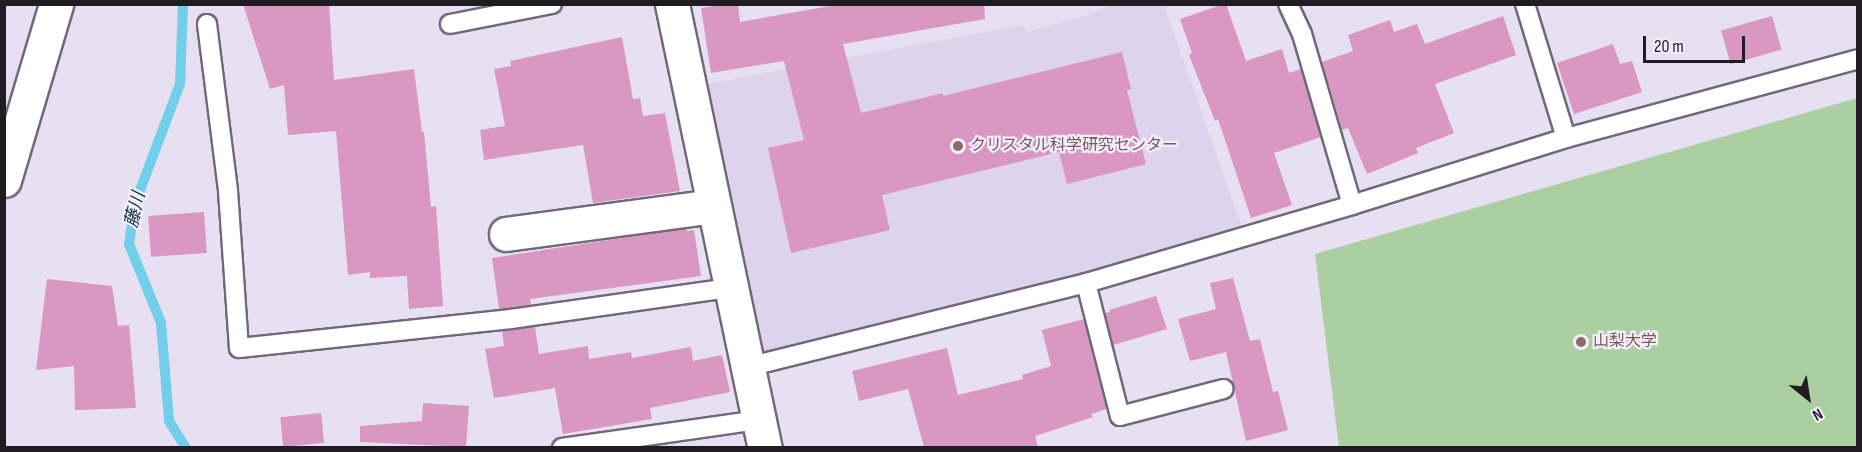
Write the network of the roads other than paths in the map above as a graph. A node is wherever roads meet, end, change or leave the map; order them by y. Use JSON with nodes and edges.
{"nodes":[{"id":1,"x":56,"y":4,"type":"edge"},
{"id":2,"x":552,"y":4,"type":"edge"},
{"id":3,"x":672,"y":4,"type":"edge"},
{"id":4,"x":1287,"y":4,"type":"edge"},
{"id":5,"x":1525,"y":4,"type":"edge"},
{"id":6,"x":207,"y":24,"type":"dead end"},
{"id":7,"x":450,"y":24,"type":"dead end"},
{"id":8,"x":1857,"y":59,"type":"edge"},
{"id":9,"x":1566,"y":138,"type":"junction"},
{"id":10,"x":4,"y":180,"type":"edge"},
{"id":11,"x":1352,"y":205,"type":"junction"},
{"id":12,"x":713,"y":206,"type":"junction"},
{"id":13,"x":506,"y":234,"type":"dead end"},
{"id":14,"x":1086,"y":283,"type":"junction"},
{"id":15,"x":730,"y":288,"type":"junction"},
{"id":16,"x":747,"y":367,"type":"junction"},
{"id":17,"x":1224,"y":389,"type":"dead end"},
{"id":18,"x":762,"y":434,"type":"edge"},
{"id":19,"x":562,"y":447,"type":"edge"}],
"edges":[{"from":1,"to":10,"type":"street"},
{"from":2,"to":7,"type":"lane"},
{"from":3,"to":12,"type":"street"},
{"from":4,"to":11,"type":"lane"},
{"from":5,"to":9,"type":"lane"},
{"from":6,"to":15,"type":"lane"},
{"from":8,"to":9,"type":"lane"},
{"from":9,"to":11,"type":"lane"},
{"from":11,"to":14,"type":"lane"},
{"from":12,"to":13,"type":"street"},
{"from":12,"to":15,"type":"street"},
{"from":14,"to":16,"type":"lane"},
{"from":14,"to":17,"type":"lane"},
{"from":15,"to":16,"type":"street"},
{"from":16,"to":18,"type":"street"},
{"from":18,"to":19,"type":"lane"}]}
